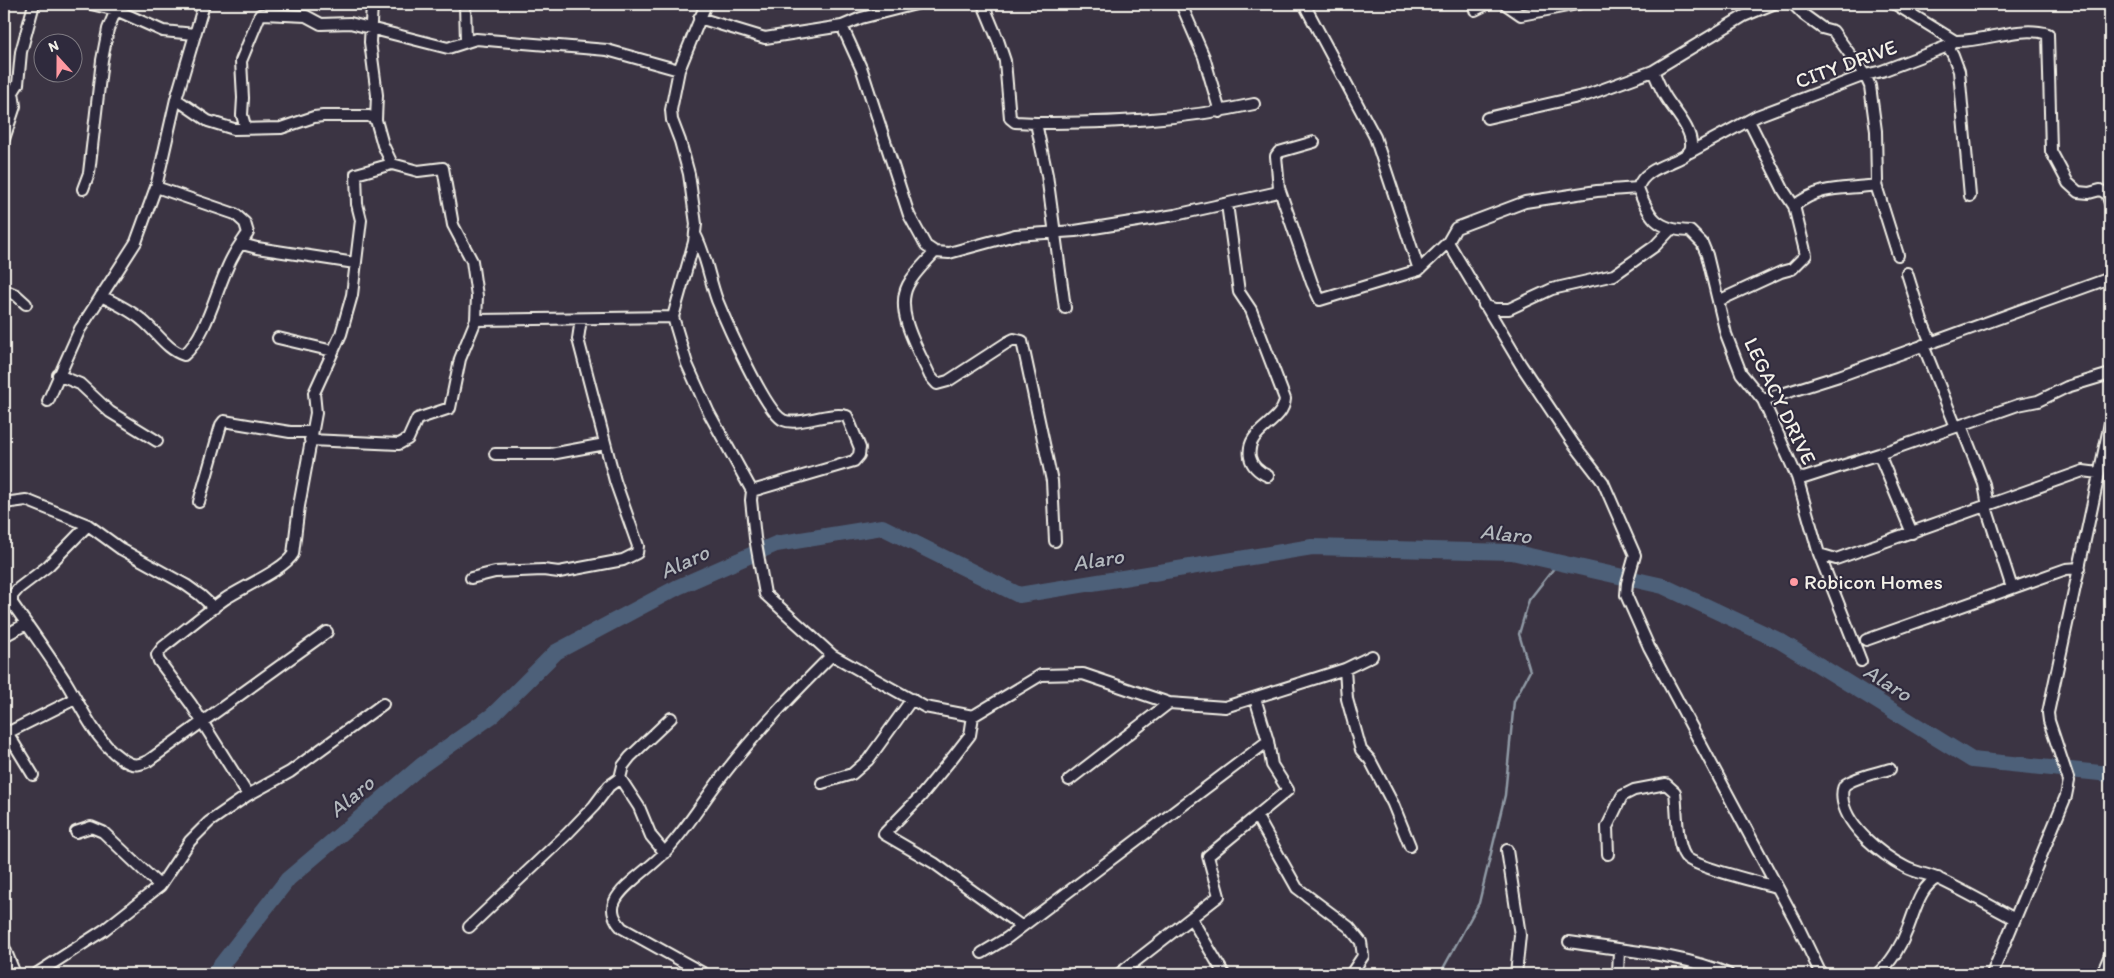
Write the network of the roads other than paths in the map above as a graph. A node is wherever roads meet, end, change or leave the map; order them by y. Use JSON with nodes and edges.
{"nodes":[{"id":1,"x":91,"y":4,"type":"edge"},
{"id":2,"x":204,"y":4,"type":"edge"},
{"id":3,"x":372,"y":4,"type":"edge"},
{"id":4,"x":465,"y":4,"type":"edge"},
{"id":5,"x":706,"y":4,"type":"edge"},
{"id":6,"x":916,"y":4,"type":"edge"},
{"id":7,"x":983,"y":4,"type":"edge"},
{"id":8,"x":1181,"y":4,"type":"edge"},
{"id":9,"x":1304,"y":4,"type":"edge"},
{"id":10,"x":1487,"y":4,"type":"edge"},
{"id":11,"x":1505,"y":4,"type":"edge"},
{"id":12,"x":1578,"y":4,"type":"edge"},
{"id":13,"x":1773,"y":4,"type":"edge"},
{"id":14,"x":1793,"y":4,"type":"edge"},
{"id":15,"x":1895,"y":4,"type":"edge"},
{"id":16,"x":30,"y":5,"type":"edge"},
{"id":17,"x":116,"y":10,"type":"junction"},
{"id":18,"x":1475,"y":10,"type":"dead end"},
{"id":19,"x":699,"y":18,"type":"junction"},
{"id":20,"x":842,"y":26,"type":"junction"},
{"id":21,"x":370,"y":28,"type":"junction"},
{"id":22,"x":195,"y":34,"type":"junction"},
{"id":23,"x":466,"y":41,"type":"junction"},
{"id":24,"x":1951,"y":44,"type":"junction"},
{"id":25,"x":678,"y":70,"type":"junction"},
{"id":26,"x":1653,"y":71,"type":"junction"},
{"id":27,"x":1865,"y":75,"type":"junction"},
{"id":28,"x":9,"y":93,"type":"edge"},
{"id":29,"x":176,"y":99,"type":"junction"},
{"id":30,"x":1254,"y":104,"type":"dead end"},
{"id":31,"x":1220,"y":112,"type":"junction"},
{"id":32,"x":374,"y":115,"type":"junction"},
{"id":33,"x":1487,"y":118,"type":"dead end"},
{"id":34,"x":1749,"y":121,"type":"junction"},
{"id":35,"x":1036,"y":123,"type":"junction"},
{"id":36,"x":246,"y":129,"type":"junction"},
{"id":37,"x":4,"y":139,"type":"edge"},
{"id":38,"x":1314,"y":142,"type":"dead end"},
{"id":39,"x":1690,"y":152,"type":"junction"},
{"id":40,"x":392,"y":164,"type":"junction"},
{"id":41,"x":1876,"y":184,"type":"junction"},
{"id":42,"x":156,"y":187,"type":"junction"},
{"id":43,"x":1279,"y":188,"type":"junction"},
{"id":44,"x":1638,"y":188,"type":"junction"},
{"id":45,"x":83,"y":189,"type":"dead end"},
{"id":46,"x":2108,"y":195,"type":"edge"},
{"id":47,"x":1970,"y":196,"type":"dead end"},
{"id":48,"x":1227,"y":204,"type":"junction"},
{"id":49,"x":1794,"y":206,"type":"junction"},
{"id":50,"x":1672,"y":229,"type":"junction"},
{"id":51,"x":1053,"y":232,"type":"junction"},
{"id":52,"x":695,"y":234,"type":"junction"},
{"id":53,"x":1448,"y":242,"type":"junction"},
{"id":54,"x":242,"y":244,"type":"junction"},
{"id":55,"x":935,"y":252,"type":"junction"},
{"id":56,"x":1898,"y":255,"type":"dead end"},
{"id":57,"x":356,"y":263,"type":"junction"},
{"id":58,"x":1419,"y":270,"type":"junction"},
{"id":59,"x":1907,"y":272,"type":"dead end"},
{"id":60,"x":2110,"y":278,"type":"edge"},
{"id":61,"x":4,"y":290,"type":"edge"},
{"id":62,"x":101,"y":296,"type":"junction"},
{"id":63,"x":1718,"y":301,"type":"junction"},
{"id":64,"x":26,"y":304,"type":"dead end"},
{"id":65,"x":1484,"y":305,"type":"junction"},
{"id":66,"x":1065,"y":308,"type":"dead end"},
{"id":67,"x":673,"y":317,"type":"junction"},
{"id":68,"x":581,"y":319,"type":"junction"},
{"id":69,"x":476,"y":320,"type":"junction"},
{"id":70,"x":278,"y":338,"type":"dead end"},
{"id":71,"x":1927,"y":344,"type":"junction"},
{"id":72,"x":333,"y":352,"type":"junction"},
{"id":73,"x":2110,"y":374,"type":"edge"},
{"id":74,"x":58,"y":375,"type":"junction"},
{"id":75,"x":1763,"y":400,"type":"junction"},
{"id":76,"x":48,"y":401,"type":"dead end"},
{"id":77,"x":2110,"y":423,"type":"edge"},
{"id":78,"x":1959,"y":426,"type":"junction"},
{"id":79,"x":310,"y":436,"type":"junction"},
{"id":80,"x":157,"y":441,"type":"dead end"},
{"id":81,"x":605,"y":444,"type":"junction"},
{"id":82,"x":495,"y":454,"type":"dead end"},
{"id":83,"x":1879,"y":454,"type":"junction"},
{"id":84,"x":2099,"y":473,"type":"junction"},
{"id":85,"x":1268,"y":476,"type":"dead end"},
{"id":86,"x":1796,"y":477,"type":"junction"},
{"id":87,"x":752,"y":491,"type":"junction"},
{"id":88,"x":199,"y":502,"type":"dead end"},
{"id":89,"x":4,"y":503,"type":"edge"},
{"id":90,"x":1987,"y":506,"type":"junction"},
{"id":91,"x":88,"y":525,"type":"junction"},
{"id":92,"x":1912,"y":533,"type":"junction"},
{"id":93,"x":1056,"y":541,"type":"dead end"},
{"id":94,"x":1819,"y":554,"type":"junction"},
{"id":95,"x":2080,"y":568,"type":"junction"},
{"id":96,"x":472,"y":578,"type":"dead end"},
{"id":97,"x":2012,"y":588,"type":"junction"},
{"id":98,"x":214,"y":608,"type":"junction"},
{"id":99,"x":26,"y":624,"type":"junction"},
{"id":100,"x":326,"y":632,"type":"dead end"},
{"id":101,"x":4,"y":636,"type":"edge"},
{"id":102,"x":1866,"y":640,"type":"dead end"},
{"id":103,"x":832,"y":655,"type":"junction"},
{"id":104,"x":1372,"y":656,"type":"dead end"},
{"id":105,"x":1861,"y":661,"type":"dead end"},
{"id":106,"x":1345,"y":669,"type":"junction"},
{"id":107,"x":1255,"y":698,"type":"junction"},
{"id":108,"x":75,"y":699,"type":"junction"},
{"id":109,"x":912,"y":699,"type":"junction"},
{"id":110,"x":1170,"y":703,"type":"junction"},
{"id":111,"x":383,"y":704,"type":"dead end"},
{"id":112,"x":973,"y":716,"type":"junction"},
{"id":113,"x":671,"y":718,"type":"dead end"},
{"id":114,"x":200,"y":722,"type":"junction"},
{"id":115,"x":6,"y":730,"type":"edge"},
{"id":116,"x":1268,"y":741,"type":"junction"},
{"id":117,"x":1890,"y":769,"type":"dead end"},
{"id":118,"x":33,"y":775,"type":"dead end"},
{"id":119,"x":620,"y":778,"type":"junction"},
{"id":120,"x":1069,"y":780,"type":"dead end"},
{"id":121,"x":822,"y":783,"type":"dead end"},
{"id":122,"x":248,"y":795,"type":"junction"},
{"id":123,"x":1256,"y":817,"type":"junction"},
{"id":124,"x":76,"y":832,"type":"dead end"},
{"id":125,"x":1410,"y":846,"type":"dead end"},
{"id":126,"x":1507,"y":850,"type":"dead end"},
{"id":127,"x":665,"y":853,"type":"junction"},
{"id":128,"x":1608,"y":854,"type":"dead end"},
{"id":129,"x":1938,"y":878,"type":"junction"},
{"id":130,"x":160,"y":886,"type":"junction"},
{"id":131,"x":1776,"y":887,"type":"junction"},
{"id":132,"x":1191,"y":918,"type":"junction"},
{"id":133,"x":2015,"y":919,"type":"junction"},
{"id":134,"x":1021,"y":926,"type":"junction"},
{"id":135,"x":468,"y":927,"type":"dead end"},
{"id":136,"x":1569,"y":942,"type":"dead end"},
{"id":137,"x":1620,"y":950,"type":"junction"},
{"id":138,"x":5,"y":953,"type":"edge"},
{"id":139,"x":982,"y":953,"type":"dead end"},
{"id":140,"x":2110,"y":955,"type":"edge"},
{"id":141,"x":1717,"y":972,"type":"edge"},
{"id":142,"x":15,"y":974,"type":"edge"},
{"id":143,"x":36,"y":974,"type":"edge"},
{"id":144,"x":705,"y":974,"type":"edge"},
{"id":145,"x":1119,"y":974,"type":"edge"},
{"id":146,"x":1224,"y":974,"type":"edge"},
{"id":147,"x":1351,"y":974,"type":"edge"},
{"id":148,"x":1516,"y":974,"type":"edge"},
{"id":149,"x":1618,"y":974,"type":"edge"},
{"id":150,"x":1728,"y":974,"type":"edge"},
{"id":151,"x":1821,"y":974,"type":"edge"},
{"id":152,"x":1878,"y":974,"type":"edge"},
{"id":153,"x":1992,"y":974,"type":"edge"},
{"id":154,"x":2102,"y":974,"type":"edge"}],
"edges":[{"from":1,"to":17,"type":"street"},
{"from":2,"to":22,"type":"street"},
{"from":3,"to":21,"type":"street"},
{"from":4,"to":23,"type":"street"},
{"from":5,"to":19,"type":"street"},
{"from":6,"to":20,"type":"street"},
{"from":7,"to":35,"type":"street"},
{"from":8,"to":31,"type":"street"},
{"from":9,"to":58,"type":"street"},
{"from":10,"to":18,"type":"street"},
{"from":11,"to":12,"type":"street"},
{"from":13,"to":26,"type":"street"},
{"from":14,"to":27,"type":"street"},
{"from":15,"to":24,"type":"street"},
{"from":16,"to":28,"type":"street"},
{"from":17,"to":22,"type":"street"},
{"from":17,"to":45,"type":"street"},
{"from":19,"to":20,"type":"street"},
{"from":19,"to":25,"type":"street"},
{"from":20,"to":55,"type":"street"},
{"from":21,"to":23,"type":"street"},
{"from":21,"to":32,"type":"street"},
{"from":21,"to":36,"type":"street"},
{"from":22,"to":29,"type":"street"},
{"from":23,"to":25,"type":"street"},
{"from":24,"to":27,"type":"street","name":"CITY DRIVE"},
{"from":24,"to":46,"type":"street","name":"CITY DRIVE"},
{"from":24,"to":47,"type":"street"},
{"from":25,"to":52,"type":"street"},
{"from":26,"to":33,"type":"street"},
{"from":26,"to":39,"type":"street"},
{"from":27,"to":34,"type":"street","name":"CITY DRIVE"},
{"from":27,"to":41,"type":"street"},
{"from":28,"to":37,"type":"street"},
{"from":29,"to":36,"type":"street"},
{"from":29,"to":42,"type":"street"},
{"from":30,"to":31,"type":"street"},
{"from":31,"to":35,"type":"street"},
{"from":32,"to":36,"type":"street"},
{"from":32,"to":40,"type":"street"},
{"from":34,"to":39,"type":"street","name":"CITY DRIVE"},
{"from":34,"to":49,"type":"street"},
{"from":35,"to":51,"type":"street"},
{"from":38,"to":43,"type":"street"},
{"from":39,"to":44,"type":"street","name":"CITY DRIVE"},
{"from":40,"to":57,"type":"street"},
{"from":40,"to":69,"type":"street"},
{"from":41,"to":49,"type":"street"},
{"from":41,"to":56,"type":"street"},
{"from":42,"to":54,"type":"street"},
{"from":42,"to":62,"type":"street"},
{"from":43,"to":48,"type":"street"},
{"from":43,"to":58,"type":"street"},
{"from":44,"to":50,"type":"street","name":"LEGACY DRIVE"},
{"from":44,"to":53,"type":"street"},
{"from":48,"to":51,"type":"street"},
{"from":48,"to":85,"type":"street"},
{"from":49,"to":63,"type":"street"},
{"from":50,"to":63,"type":"street","name":"LEGACY DRIVE"},
{"from":50,"to":65,"type":"street"},
{"from":51,"to":55,"type":"street"},
{"from":51,"to":66,"type":"street"},
{"from":52,"to":67,"type":"street"},
{"from":52,"to":87,"type":"street"},
{"from":53,"to":58,"type":"street"},
{"from":53,"to":65,"type":"street"},
{"from":54,"to":57,"type":"street"},
{"from":54,"to":62,"type":"street"},
{"from":55,"to":93,"type":"street"},
{"from":57,"to":72,"type":"street"},
{"from":59,"to":71,"type":"street"},
{"from":60,"to":71,"type":"street"},
{"from":61,"to":64,"type":"street"},
{"from":62,"to":74,"type":"street"},
{"from":63,"to":75,"type":"street","name":"LEGACY DRIVE"},
{"from":65,"to":131,"type":"street"},
{"from":67,"to":68,"type":"street"},
{"from":67,"to":87,"type":"street"},
{"from":68,"to":69,"type":"street"},
{"from":68,"to":81,"type":"street"},
{"from":69,"to":79,"type":"street"},
{"from":70,"to":72,"type":"street"},
{"from":71,"to":75,"type":"street"},
{"from":71,"to":78,"type":"street"},
{"from":72,"to":79,"type":"street"},
{"from":73,"to":78,"type":"street"},
{"from":74,"to":76,"type":"street"},
{"from":74,"to":80,"type":"street"},
{"from":75,"to":86,"type":"street","name":"LEGACY DRIVE"},
{"from":77,"to":84,"type":"street"},
{"from":78,"to":83,"type":"street"},
{"from":78,"to":90,"type":"street"},
{"from":79,"to":88,"type":"street"},
{"from":79,"to":98,"type":"street"},
{"from":81,"to":82,"type":"street"},
{"from":81,"to":96,"type":"street"},
{"from":83,"to":86,"type":"street"},
{"from":83,"to":92,"type":"street"},
{"from":84,"to":90,"type":"street"},
{"from":84,"to":95,"type":"street"},
{"from":86,"to":94,"type":"street","name":"LEGACY DRIVE"},
{"from":87,"to":103,"type":"street"},
{"from":89,"to":91,"type":"street"},
{"from":90,"to":92,"type":"street"},
{"from":90,"to":97,"type":"street"},
{"from":91,"to":98,"type":"street"},
{"from":91,"to":99,"type":"street"},
{"from":92,"to":94,"type":"street"},
{"from":94,"to":105,"type":"street","name":"LEGACY DRIVE"},
{"from":95,"to":97,"type":"street"},
{"from":95,"to":133,"type":"street"},
{"from":97,"to":102,"type":"street"},
{"from":98,"to":114,"type":"street"},
{"from":99,"to":101,"type":"street"},
{"from":99,"to":108,"type":"street"},
{"from":100,"to":114,"type":"street"},
{"from":103,"to":109,"type":"street"},
{"from":103,"to":127,"type":"street"},
{"from":104,"to":106,"type":"street"},
{"from":106,"to":107,"type":"street"},
{"from":106,"to":125,"type":"street"},
{"from":107,"to":110,"type":"street"},
{"from":107,"to":116,"type":"street"},
{"from":108,"to":114,"type":"street"},
{"from":108,"to":115,"type":"street"},
{"from":109,"to":112,"type":"street"},
{"from":109,"to":121,"type":"street"},
{"from":110,"to":112,"type":"street"},
{"from":110,"to":120,"type":"street"},
{"from":111,"to":122,"type":"street"},
{"from":112,"to":134,"type":"street"},
{"from":113,"to":119,"type":"street"},
{"from":114,"to":122,"type":"street"},
{"from":115,"to":118,"type":"street"},
{"from":116,"to":123,"type":"street"},
{"from":116,"to":134,"type":"street"},
{"from":117,"to":129,"type":"street"},
{"from":119,"to":127,"type":"street"},
{"from":119,"to":135,"type":"street"},
{"from":122,"to":130,"type":"street"},
{"from":123,"to":132,"type":"street"},
{"from":123,"to":147,"type":"street"},
{"from":124,"to":130,"type":"street"},
{"from":126,"to":148,"type":"street"},
{"from":127,"to":144,"type":"street"},
{"from":128,"to":131,"type":"street"},
{"from":129,"to":133,"type":"street"},
{"from":129,"to":152,"type":"street"},
{"from":130,"to":143,"type":"street"},
{"from":131,"to":151,"type":"street"},
{"from":132,"to":145,"type":"street"},
{"from":132,"to":146,"type":"street"},
{"from":133,"to":153,"type":"street"},
{"from":134,"to":139,"type":"street"},
{"from":136,"to":137,"type":"street"},
{"from":137,"to":141,"type":"street"},
{"from":137,"to":149,"type":"street"},
{"from":138,"to":142,"type":"street"},
{"from":140,"to":154,"type":"street"},
{"from":141,"to":150,"type":"street"}]}
